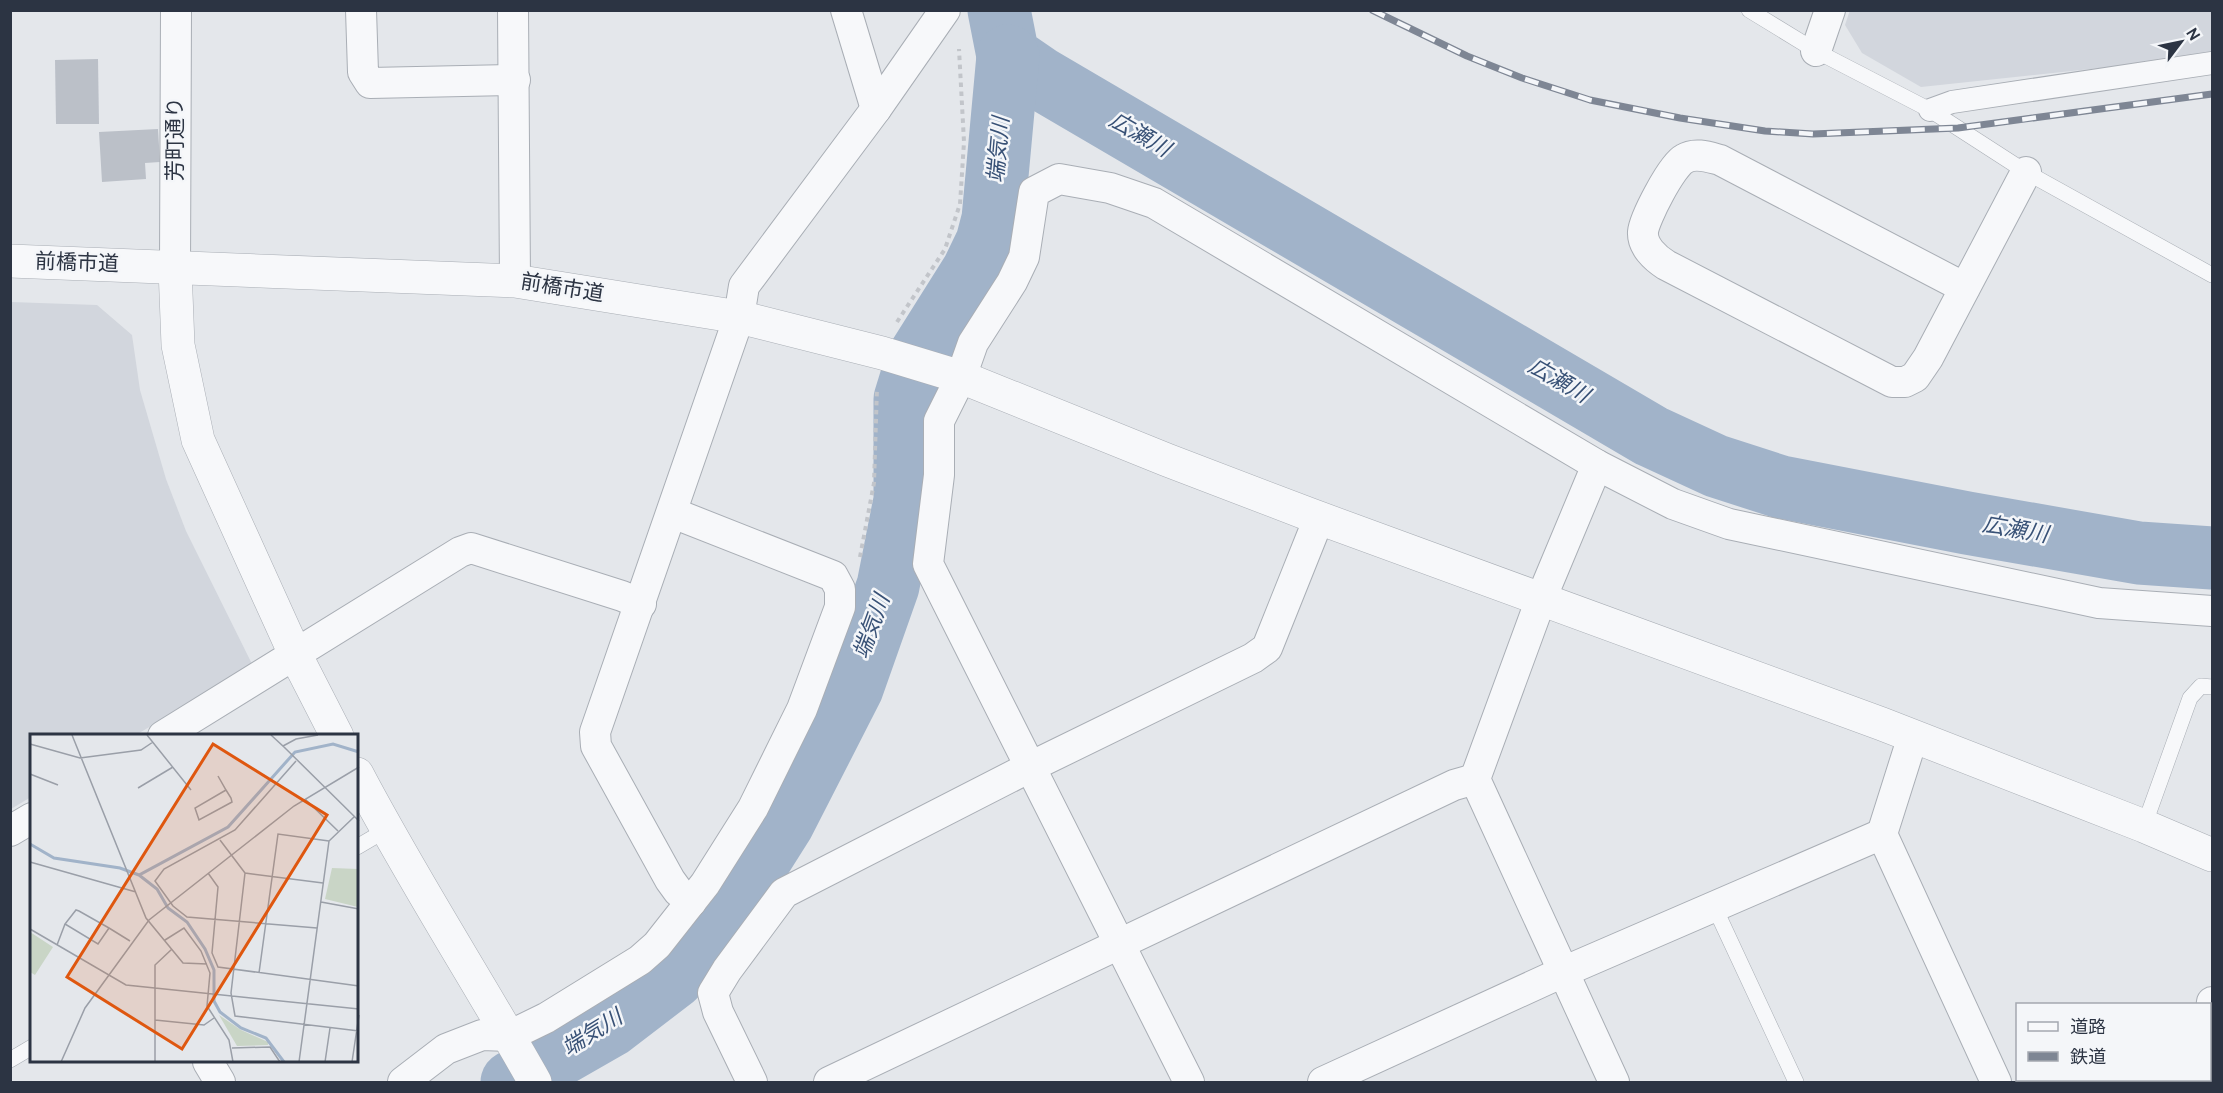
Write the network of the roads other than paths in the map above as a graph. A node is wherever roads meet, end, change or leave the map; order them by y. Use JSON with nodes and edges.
{"nodes":[{"id":1,"x":176,"y":10,"type":"edge"},
{"id":2,"x":362,"y":10,"type":"edge"},
{"id":3,"x":513,"y":10,"type":"edge"},
{"id":4,"x":846,"y":10,"type":"edge"},
{"id":5,"x":945,"y":10,"type":"edge"},
{"id":6,"x":1749,"y":10,"type":"edge"},
{"id":7,"x":1830,"y":10,"type":"edge"},
{"id":8,"x":1816,"y":51,"type":"junction"},
{"id":9,"x":2212,"y":63,"type":"edge"},
{"id":10,"x":515,"y":80,"type":"junction"},
{"id":11,"x":876,"y":108,"type":"junction"},
{"id":12,"x":1930,"y":110,"type":"junction"},
{"id":13,"x":2026,"y":172,"type":"junction"},
{"id":14,"x":10,"y":261,"type":"edge"},
{"id":15,"x":175,"y":268,"type":"junction"},
{"id":16,"x":2212,"y":275,"type":"edge"},
{"id":17,"x":515,"y":281,"type":"junction"},
{"id":18,"x":1965,"y":288,"type":"junction"},
{"id":19,"x":739,"y":317,"type":"junction"},
{"id":20,"x":961,"y":376,"type":"junction"},
{"id":21,"x":1596,"y":465,"type":"junction"},
{"id":22,"x":673,"y":513,"type":"junction"},
{"id":23,"x":1319,"y":518,"type":"junction"},
{"id":24,"x":1541,"y":599,"type":"junction"},
{"id":25,"x":641,"y":604,"type":"junction"},
{"id":26,"x":2212,"y":611,"type":"edge"},
{"id":27,"x":295,"y":654,"type":"junction"},
{"id":28,"x":2212,"y":687,"type":"edge"},
{"id":29,"x":166,"y":734,"type":"edge"},
{"id":30,"x":337,"y":734,"type":"edge"},
{"id":31,"x":1913,"y":736,"type":"junction"},
{"id":32,"x":1030,"y":767,"type":"junction"},
{"id":33,"x":358,"y":776,"type":"edge"},
{"id":34,"x":1474,"y":778,"type":"junction"},
{"id":35,"x":30,"y":819,"type":"edge"},
{"id":36,"x":2144,"y":826,"type":"junction"},
{"id":37,"x":386,"y":830,"type":"junction"},
{"id":38,"x":10,"y":831,"type":"edge"},
{"id":39,"x":1882,"y":834,"type":"junction"},
{"id":40,"x":358,"y":846,"type":"edge"},
{"id":41,"x":2212,"y":855,"type":"edge"},
{"id":42,"x":692,"y":902,"type":"junction"},
{"id":43,"x":1714,"y":906,"type":"junction"},
{"id":44,"x":1120,"y":943,"type":"junction"},
{"id":45,"x":1563,"y":972,"type":"junction"},
{"id":46,"x":513,"y":1042,"type":"junction"},
{"id":47,"x":30,"y":1048,"type":"edge"},
{"id":48,"x":10,"y":1060,"type":"edge"},
{"id":49,"x":209,"y":1063,"type":"edge"},
{"id":50,"x":220,"y":1083,"type":"edge"},
{"id":51,"x":403,"y":1083,"type":"edge"},
{"id":52,"x":535,"y":1083,"type":"edge"},
{"id":53,"x":752,"y":1083,"type":"edge"},
{"id":54,"x":828,"y":1083,"type":"edge"},
{"id":55,"x":1189,"y":1083,"type":"edge"},
{"id":56,"x":1323,"y":1083,"type":"edge"},
{"id":57,"x":1614,"y":1083,"type":"edge"},
{"id":58,"x":1796,"y":1083,"type":"edge"},
{"id":59,"x":1996,"y":1083,"type":"edge"}],
"edges":[{"from":1,"to":15,"type":"street","name":"芳町通り"},
{"from":2,"to":10,"type":"street"},
{"from":3,"to":10,"type":"street"},
{"from":4,"to":11,"type":"street"},
{"from":5,"to":11,"type":"street"},
{"from":6,"to":8,"type":"lane"},
{"from":7,"to":8,"type":"street"},
{"from":8,"to":12,"type":"lane"},
{"from":9,"to":12,"type":"street"},
{"from":10,"to":17,"type":"street"},
{"from":11,"to":19,"type":"street"},
{"from":12,"to":13,"type":"lane"},
{"from":13,"to":16,"type":"lane"},
{"from":13,"to":18,"type":"street"},
{"from":14,"to":15,"type":"street","name":"前橋市道"},
{"from":15,"to":17,"type":"street","name":"前橋市道"},
{"from":15,"to":27,"type":"street"},
{"from":17,"to":19,"type":"street","name":"前橋市道"},
{"from":18,"to":18,"type":"street"},
{"from":19,"to":20,"type":"street","name":"前橋市道"},
{"from":19,"to":22,"type":"street"},
{"from":20,"to":21,"type":"street"},
{"from":20,"to":23,"type":"street","name":"前橋市道"},
{"from":20,"to":32,"type":"street"},
{"from":21,"to":24,"type":"street"},
{"from":21,"to":26,"type":"street"},
{"from":22,"to":25,"type":"street"},
{"from":22,"to":42,"type":"street"},
{"from":23,"to":24,"type":"street","name":"前橋市道"},
{"from":23,"to":32,"type":"street"},
{"from":24,"to":31,"type":"street","name":"前橋市道"},
{"from":24,"to":34,"type":"street"},
{"from":25,"to":27,"type":"street"},
{"from":25,"to":42,"type":"street"},
{"from":27,"to":29,"type":"street"},
{"from":27,"to":30,"type":"street"},
{"from":28,"to":36,"type":"lane"},
{"from":31,"to":36,"type":"street","name":"前橋市道"},
{"from":31,"to":39,"type":"street"},
{"from":32,"to":44,"type":"street"},
{"from":32,"to":53,"type":"street"},
{"from":33,"to":37,"type":"street"},
{"from":34,"to":44,"type":"street"},
{"from":34,"to":45,"type":"street"},
{"from":35,"to":38,"type":"street"},
{"from":36,"to":41,"type":"street","name":"前橋市道"},
{"from":37,"to":40,"type":"lane"},
{"from":37,"to":46,"type":"street"},
{"from":39,"to":43,"type":"street"},
{"from":39,"to":59,"type":"street"},
{"from":42,"to":46,"type":"street"},
{"from":43,"to":45,"type":"street"},
{"from":43,"to":58,"type":"lane"},
{"from":44,"to":54,"type":"street"},
{"from":44,"to":55,"type":"street"},
{"from":45,"to":56,"type":"street"},
{"from":45,"to":57,"type":"street"},
{"from":46,"to":51,"type":"street"},
{"from":46,"to":52,"type":"street"},
{"from":47,"to":48,"type":"lane"},
{"from":49,"to":50,"type":"street"}]}
